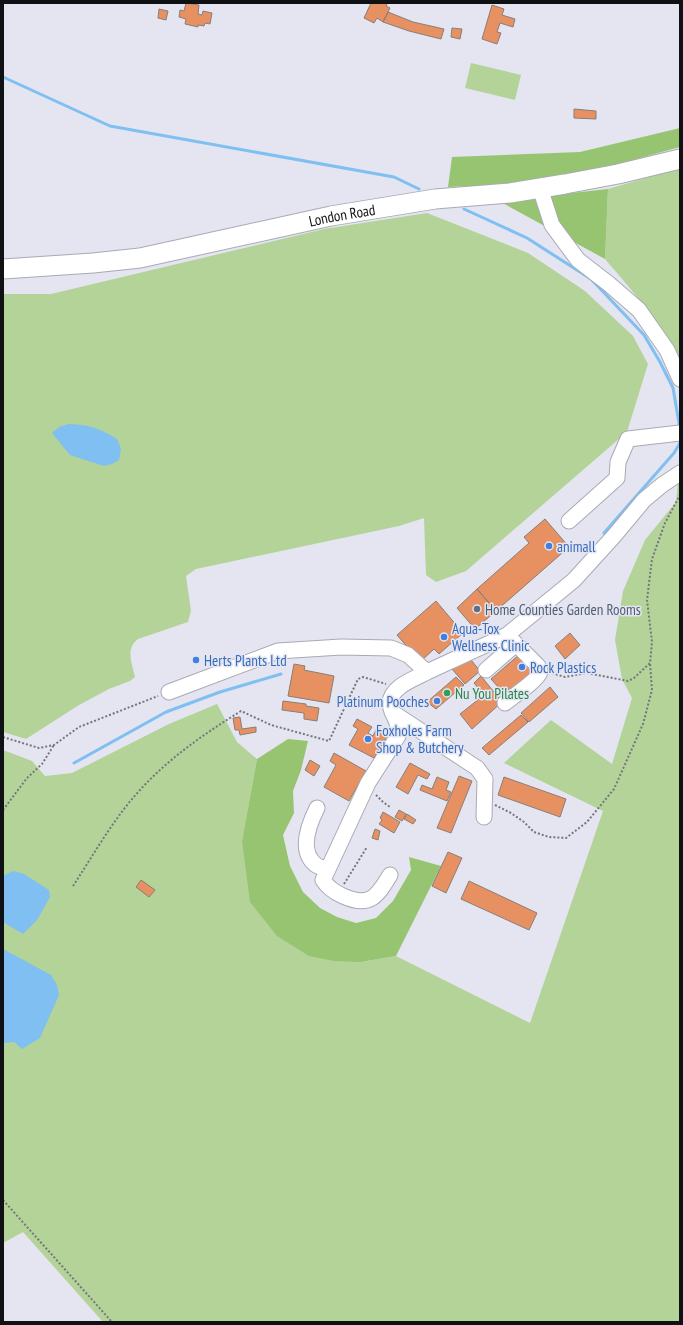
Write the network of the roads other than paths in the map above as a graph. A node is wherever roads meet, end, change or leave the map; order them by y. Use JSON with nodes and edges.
{"nodes":[{"id":1,"x":680,"y":159,"type":"edge"},
{"id":2,"x":540,"y":188,"type":"junction"},
{"id":3,"x":3,"y":269,"type":"edge"},
{"id":4,"x":680,"y":379,"type":"edge"},
{"id":5,"x":680,"y":433,"type":"edge"},
{"id":6,"x":680,"y":473,"type":"edge"},
{"id":7,"x":569,"y":521,"type":"dead end"},
{"id":8,"x":512,"y":639,"type":"junction"},
{"id":9,"x":486,"y":670,"type":"dead end"},
{"id":10,"x":427,"y":672,"type":"junction"},
{"id":11,"x":169,"y":692,"type":"road end"},
{"id":12,"x":505,"y":703,"type":"dead end"},
{"id":13,"x":392,"y":712,"type":"junction"},
{"id":14,"x":317,"y":808,"type":"dead end"},
{"id":15,"x":484,"y":817,"type":"dead end"},
{"id":16,"x":328,"y":869,"type":"junction"},
{"id":17,"x":390,"y":875,"type":"dead end"}],
"edges":[{"from":1,"to":2,"type":"main road","name":"London Road"},
{"from":2,"to":3,"type":"main road","name":"London Road"},
{"from":2,"to":4,"type":"lane"},
{"from":5,"to":7,"type":"lane"},
{"from":6,"to":8,"type":"lane"},
{"from":8,"to":9,"type":"lane"},
{"from":8,"to":10,"type":"lane"},
{"from":8,"to":12,"type":"lane"},
{"from":10,"to":11,"type":"lane"},
{"from":10,"to":13,"type":"lane"},
{"from":13,"to":15,"type":"lane"},
{"from":13,"to":16,"type":"lane"},
{"from":14,"to":16,"type":"lane"},
{"from":16,"to":17,"type":"lane"}]}
